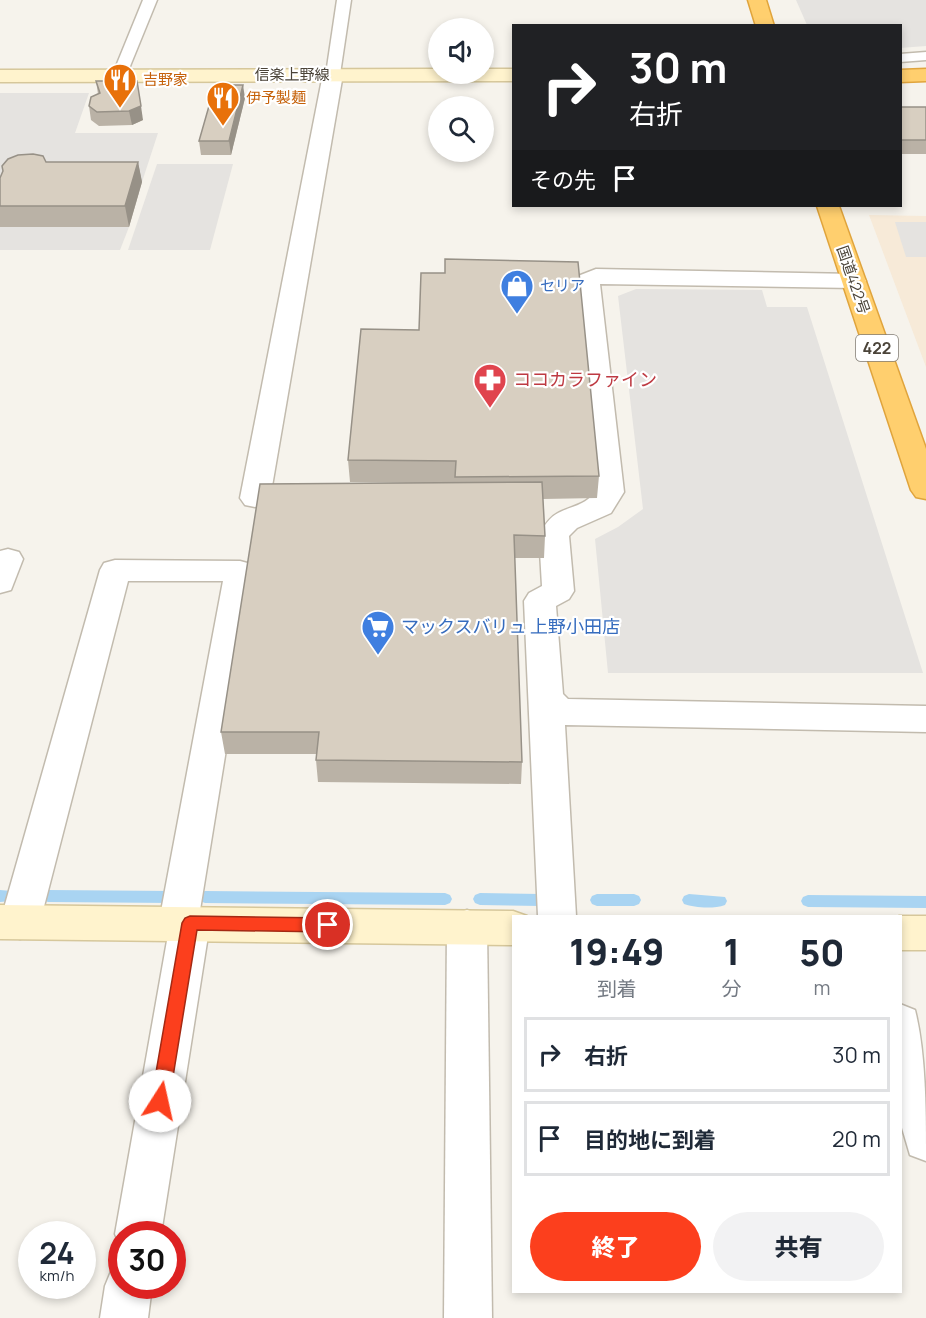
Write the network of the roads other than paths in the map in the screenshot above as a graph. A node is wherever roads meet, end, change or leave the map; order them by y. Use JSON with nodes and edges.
{"nodes":[{"id":1,"x":150,"y":0,"type":"edge"},
{"id":2,"x":344,"y":0,"type":"edge"},
{"id":3,"x":756,"y":0,"type":"edge"},
{"id":4,"x":764,"y":24,"type":"edge"},
{"id":5,"x":926,"y":56,"type":"edge"},
{"id":6,"x":902,"y":58,"type":"edge"},
{"id":7,"x":333,"y":74,"type":"junction"},
{"id":8,"x":512,"y":75,"type":"edge"},
{"id":9,"x":926,"y":75,"type":"edge"},
{"id":10,"x":0,"y":76,"type":"edge"},
{"id":11,"x":118,"y":76,"type":"junction"},
{"id":12,"x":902,"y":76,"type":"edge"},
{"id":13,"x":828,"y":207,"type":"edge"},
{"id":14,"x":854,"y":281,"type":"junction"},
{"id":15,"x":926,"y":490,"type":"edge"},
{"id":16,"x":255,"y":498,"type":"edge"},
{"id":17,"x":546,"y":699,"type":"junction"},
{"id":18,"x":926,"y":719,"type":"edge"},
{"id":19,"x":557,"y":915,"type":"edge"},
{"id":20,"x":10,"y":922,"type":"edge"},
{"id":21,"x":185,"y":923,"type":"junction"},
{"id":22,"x":467,"y":927,"type":"junction"},
{"id":23,"x":512,"y":928,"type":"edge"},
{"id":24,"x":902,"y":933,"type":"edge"},
{"id":25,"x":926,"y":933,"type":"edge"},
{"id":26,"x":902,"y":1032,"type":"edge"},
{"id":27,"x":926,"y":1140,"type":"edge"},
{"id":28,"x":140,"y":1221,"type":"edge"},
{"id":29,"x":127,"y":1299,"type":"edge"},
{"id":30,"x":123,"y":1318,"type":"edge"},
{"id":31,"x":468,"y":1318,"type":"edge"}],
"edges":[{"from":1,"to":11,"type":"lane"},
{"from":2,"to":7,"type":"lane"},
{"from":3,"to":4,"type":"highway"},
{"from":5,"to":6,"type":"lane"},
{"from":7,"to":8,"type":"main road","name":"信楽上野線"},
{"from":7,"to":11,"type":"main road","name":"信楽上野線"},
{"from":7,"to":16,"type":"street"},
{"from":9,"to":12,"type":"highway"},
{"from":10,"to":11,"type":"main road","name":"信楽上野線"},
{"from":13,"to":14,"type":"highway","name":"国道422号","number":"422"},
{"from":14,"to":15,"type":"highway","name":"国道422号","number":"422"},
{"from":14,"to":17,"type":"street"},
{"from":17,"to":18,"type":"street"},
{"from":17,"to":19,"type":"street"},
{"from":20,"to":21,"type":"main road"},
{"from":20,"to":21,"type":"street"},
{"from":21,"to":22,"type":"main road"},
{"from":21,"to":28,"type":"street"},
{"from":22,"to":23,"type":"main road"},
{"from":22,"to":31,"type":"street"},
{"from":24,"to":25,"type":"main road"},
{"from":26,"to":27,"type":"street"},
{"from":29,"to":30,"type":"street"}]}
